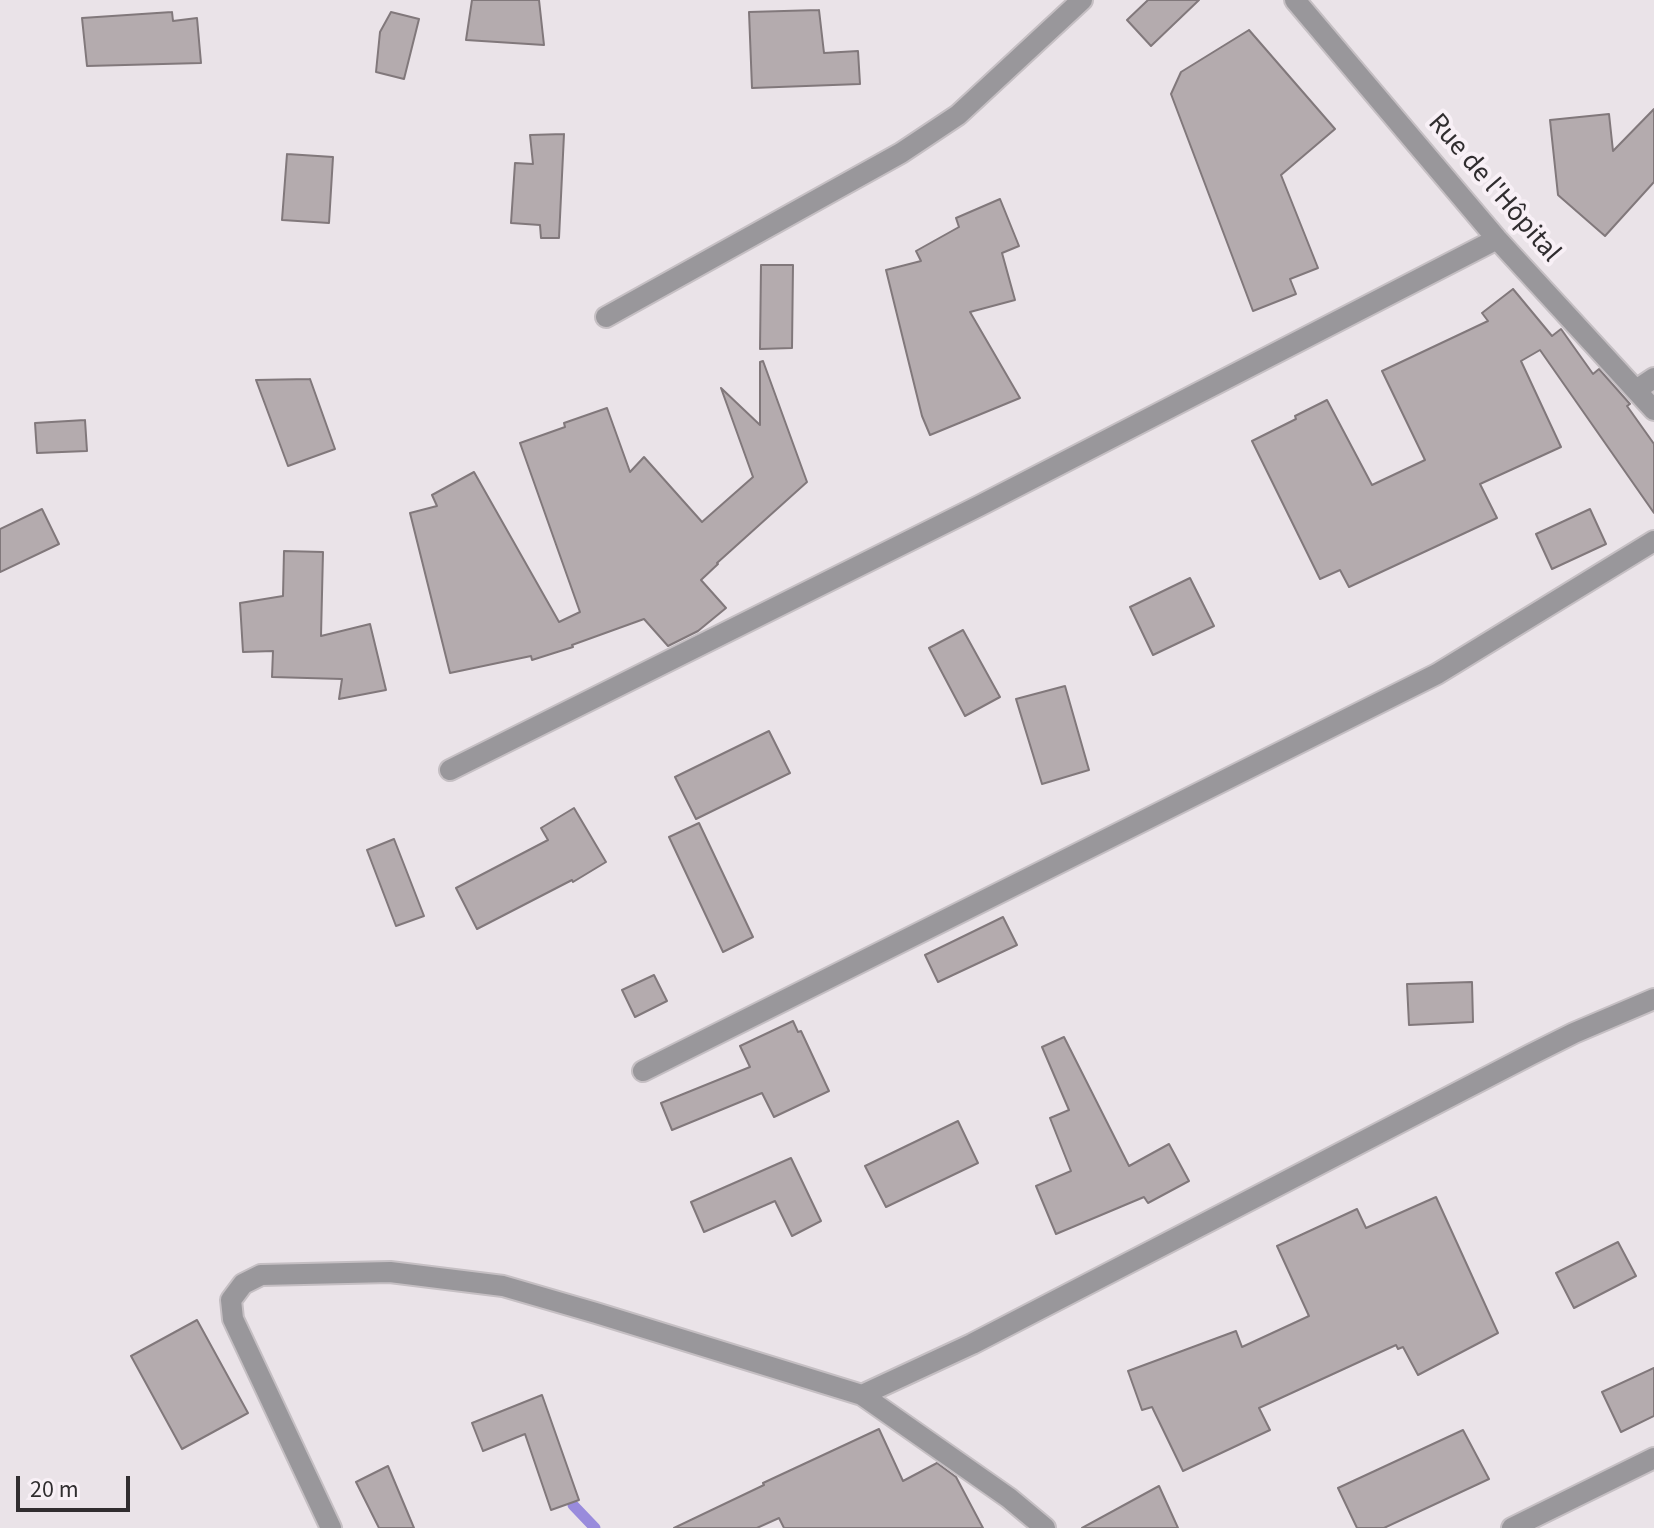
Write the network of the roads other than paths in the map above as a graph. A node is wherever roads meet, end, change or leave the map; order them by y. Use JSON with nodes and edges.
{"nodes":[{"id":1,"x":1082,"y":0,"type":"edge"},
{"id":2,"x":1295,"y":0,"type":"edge"},
{"id":3,"x":1497,"y":239,"type":"junction"},
{"id":4,"x":606,"y":317,"type":"dead end"},
{"id":5,"x":1654,"y":378,"type":"edge"},
{"id":6,"x":1636,"y":390,"type":"junction"},
{"id":7,"x":1654,"y":410,"type":"edge"},
{"id":8,"x":1654,"y":541,"type":"edge"},
{"id":9,"x":450,"y":770,"type":"dead end"},
{"id":10,"x":1654,"y":999,"type":"edge"},
{"id":11,"x":643,"y":1071,"type":"dead end"},
{"id":12,"x":862,"y":1395,"type":"junction"},
{"id":13,"x":1654,"y":1458,"type":"edge"},
{"id":14,"x":331,"y":1528,"type":"edge"},
{"id":15,"x":1045,"y":1528,"type":"edge"},
{"id":16,"x":1512,"y":1528,"type":"edge"}],
"edges":[{"from":1,"to":4,"type":"street"},
{"from":2,"to":3,"type":"street","name":"Rue de l'Hôpital"},
{"from":3,"to":6,"type":"street","name":"Rue de l'Hôpital"},
{"from":3,"to":9,"type":"street"},
{"from":5,"to":6,"type":"street"},
{"from":6,"to":7,"type":"street","name":"Rue de l'Hôpital"},
{"from":8,"to":11,"type":"street"},
{"from":10,"to":12,"type":"street"},
{"from":12,"to":14,"type":"street"},
{"from":12,"to":15,"type":"street"},
{"from":13,"to":16,"type":"street"}]}
